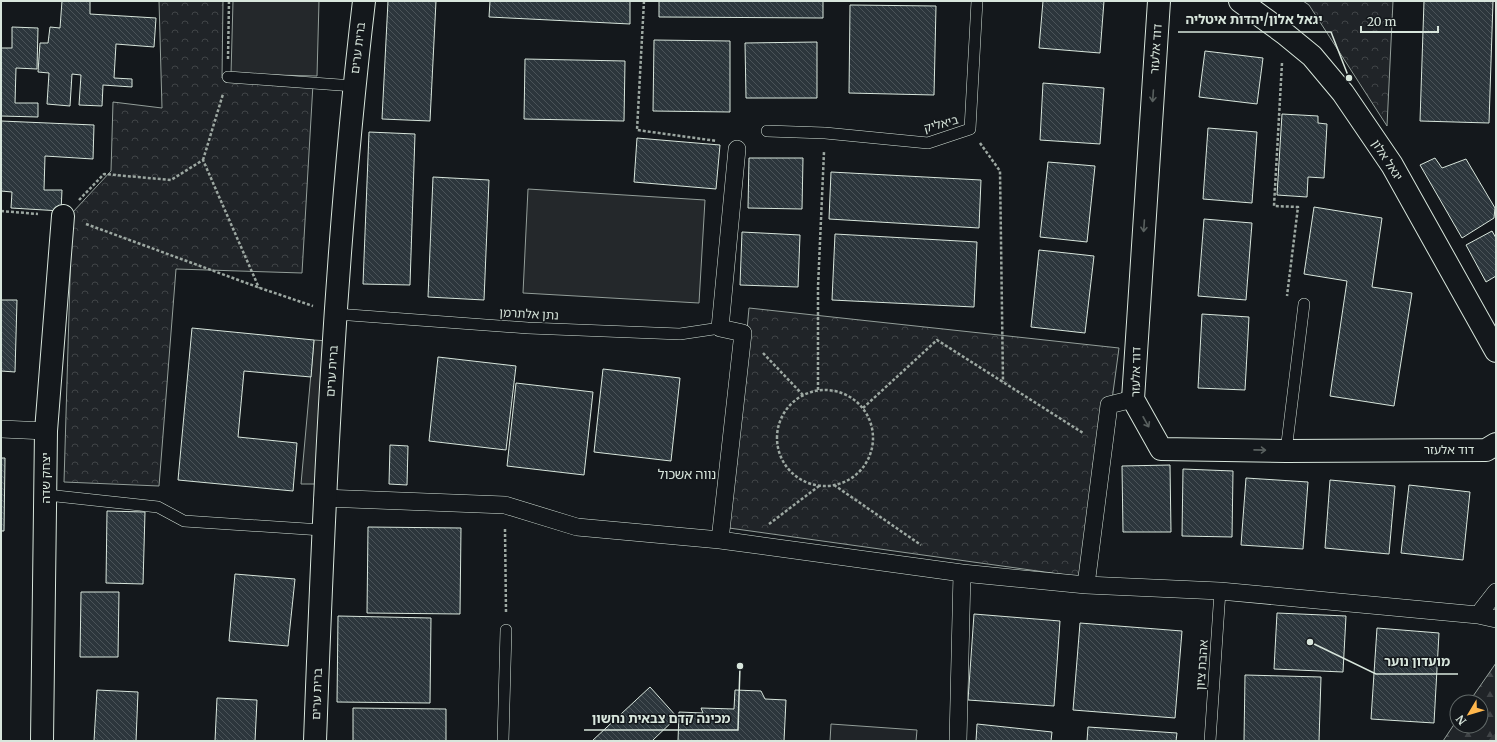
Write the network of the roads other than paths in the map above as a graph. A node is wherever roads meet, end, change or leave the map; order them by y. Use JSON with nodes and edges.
{"nodes":[{"id":1,"x":364,"y":1,"type":"edge"},
{"id":2,"x":977,"y":1,"type":"edge"},
{"id":3,"x":1159,"y":1,"type":"edge"},
{"id":4,"x":1240,"y":1,"type":"edge"},
{"id":5,"x":228,"y":77,"type":"dead end"},
{"id":6,"x":354,"y":86,"type":"junction"},
{"id":7,"x":767,"y":131,"type":"dead end"},
{"id":8,"x":737,"y":149,"type":"road end"},
{"id":9,"x":63,"y":216,"type":"road end"},
{"id":10,"x":1304,"y":304,"type":"road end"},
{"id":11,"x":336,"y":314,"type":"junction"},
{"id":12,"x":720,"y":328,"type":"junction"},
{"id":13,"x":1496,"y":351,"type":"edge"},
{"id":14,"x":1133,"y":399,"type":"junction"},
{"id":15,"x":1,"y":429,"type":"edge"},
{"id":16,"x":46,"y":431,"type":"junction"},
{"id":17,"x":1496,"y":444,"type":"edge"},
{"id":18,"x":1286,"y":451,"type":"junction"},
{"id":19,"x":46,"y":495,"type":"junction"},
{"id":20,"x":324,"y":498,"type":"junction"},
{"id":21,"x":322,"y":530,"type":"junction"},
{"id":22,"x":720,"y":540,"type":"junction"},
{"id":23,"x":962,"y":573,"type":"junction"},
{"id":24,"x":1086,"y":585,"type":"junction"},
{"id":25,"x":1220,"y":591,"type":"junction"},
{"id":26,"x":1496,"y":592,"type":"edge"},
{"id":27,"x":1478,"y":615,"type":"junction"},
{"id":28,"x":1496,"y":618,"type":"edge"},
{"id":29,"x":506,"y":630,"type":"road end"},
{"id":30,"x":42,"y":741,"type":"edge"},
{"id":31,"x":315,"y":741,"type":"edge"},
{"id":32,"x":503,"y":741,"type":"edge"},
{"id":33,"x":958,"y":741,"type":"edge"},
{"id":34,"x":1210,"y":741,"type":"edge"}],
"edges":[{"from":1,"to":6,"type":"street","name":"ברית ערים"},
{"from":2,"to":7,"type":"lane","name":"ביאליק"},
{"from":3,"to":14,"type":"street","name":"דוד אלעזר","one_way":true},
{"from":4,"to":13,"type":"street","name":"יגאל אלון"},
{"from":5,"to":6,"type":"lane"},
{"from":6,"to":11,"type":"street","name":"ברית ערים"},
{"from":8,"to":12,"type":"street"},
{"from":9,"to":16,"type":"street","name":"יצחק שדה"},
{"from":10,"to":18,"type":"lane"},
{"from":11,"to":12,"type":"lane","name":"נתן אלתרמן"},
{"from":11,"to":20,"type":"street","name":"ברית ערים"},
{"from":12,"to":22,"type":"street"},
{"from":14,"to":18,"type":"street","name":"דוד אלעזר","one_way":true},
{"from":14,"to":24,"type":"street"},
{"from":15,"to":16,"type":"street"},
{"from":16,"to":19,"type":"street","name":"יצחק שדה"},
{"from":17,"to":18,"type":"street","name":"דוד אלעזר"},
{"from":19,"to":21,"type":"lane"},
{"from":19,"to":30,"type":"street","name":"יצחק שדה"},
{"from":20,"to":21,"type":"street","name":"ברית ערים"},
{"from":20,"to":22,"type":"street"},
{"from":21,"to":31,"type":"street","name":"ברית ערים"},
{"from":22,"to":23,"type":"street"},
{"from":23,"to":24,"type":"street"},
{"from":23,"to":33,"type":"street"},
{"from":24,"to":25,"type":"street"},
{"from":25,"to":27,"type":"street"},
{"from":25,"to":34,"type":"lane","name":"אהבת ציון"},
{"from":26,"to":27,"type":"street"},
{"from":27,"to":28,"type":"street"},
{"from":29,"to":32,"type":"lane"}]}
